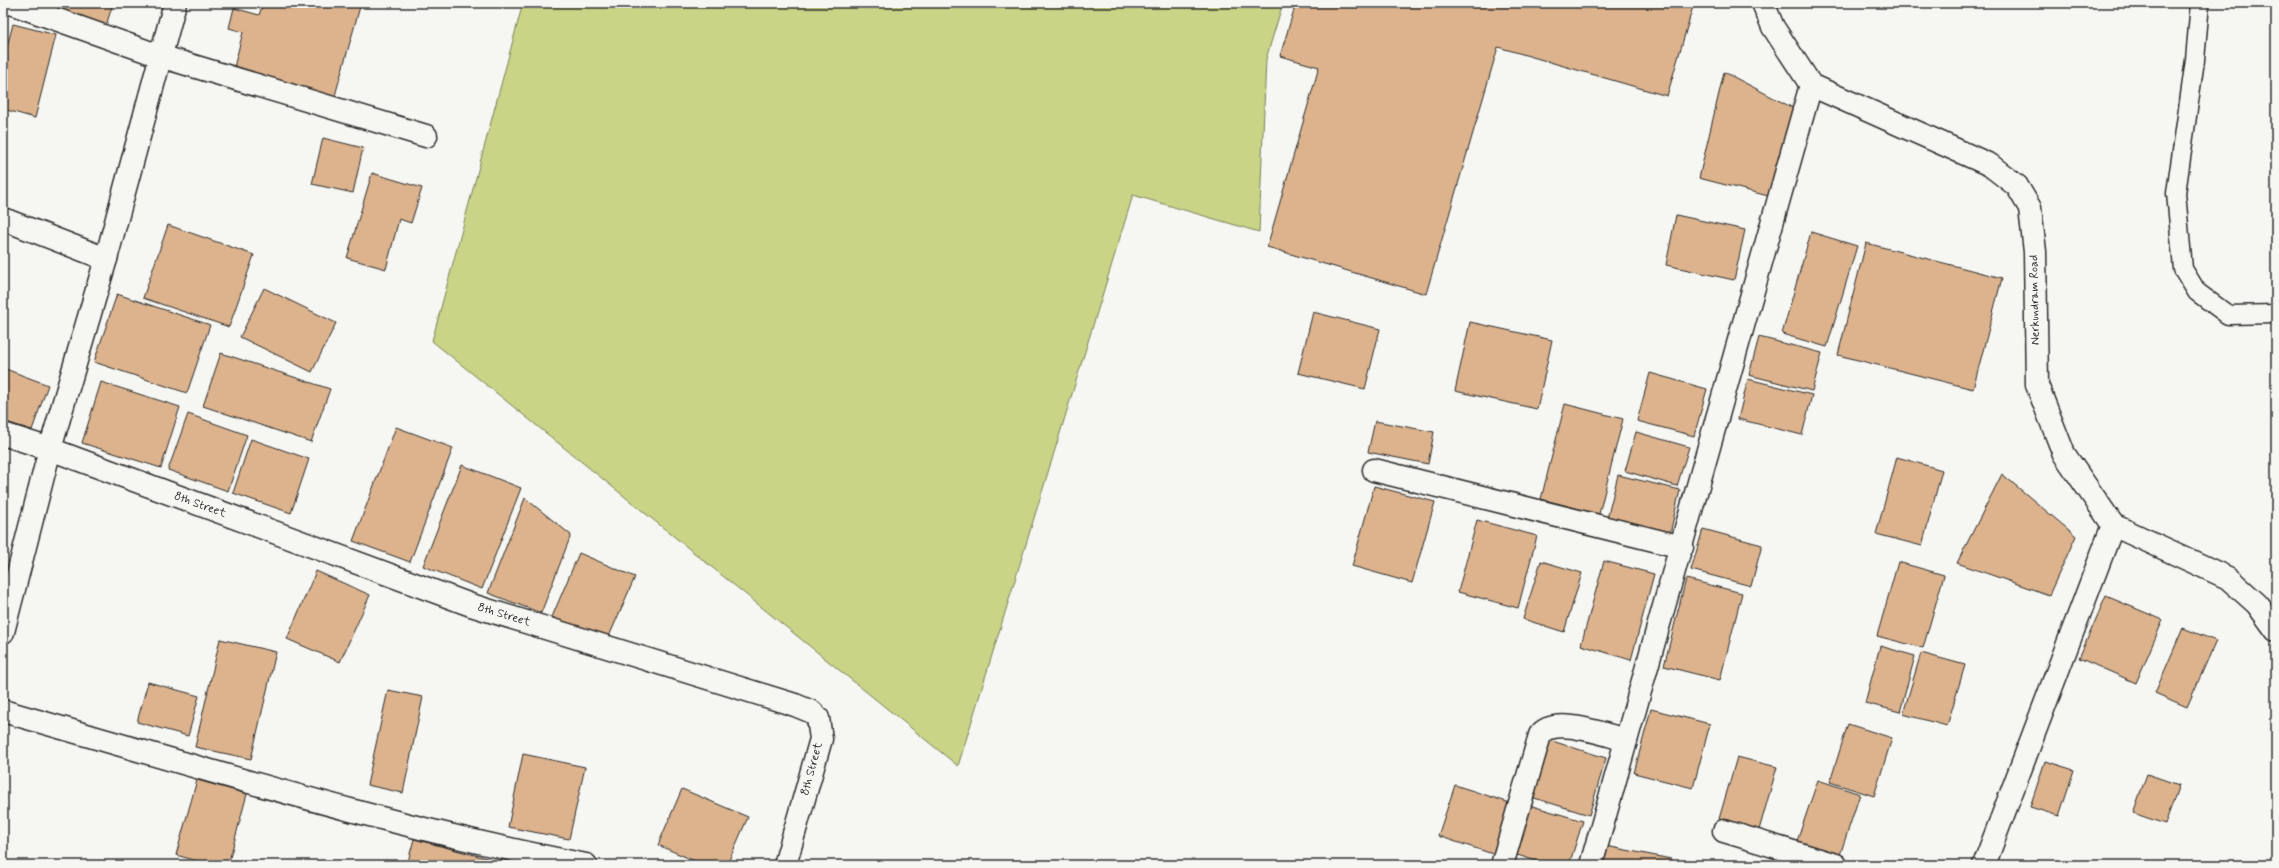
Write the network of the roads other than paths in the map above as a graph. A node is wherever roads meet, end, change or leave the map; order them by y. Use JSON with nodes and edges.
{"nodes":[{"id":1,"x":10,"y":3,"type":"edge"},
{"id":2,"x":175,"y":3,"type":"edge"},
{"id":3,"x":1763,"y":3,"type":"edge"},
{"id":4,"x":2200,"y":3,"type":"edge"},
{"id":5,"x":160,"y":56,"type":"junction"},
{"id":6,"x":1812,"y":85,"type":"junction"},
{"id":7,"x":426,"y":136,"type":"dead end"},
{"id":8,"x":3,"y":219,"type":"edge"},
{"id":9,"x":106,"y":259,"type":"junction"},
{"id":10,"x":2276,"y":314,"type":"edge"},
{"id":11,"x":3,"y":434,"type":"edge"},
{"id":12,"x":50,"y":449,"type":"junction"},
{"id":13,"x":1374,"y":470,"type":"dead end"},
{"id":14,"x":2113,"y":525,"type":"junction"},
{"id":15,"x":1682,"y":547,"type":"junction"},
{"id":16,"x":2276,"y":630,"type":"edge"},
{"id":17,"x":3,"y":632,"type":"edge"},
{"id":18,"x":3,"y":711,"type":"edge"},
{"id":19,"x":1626,"y":740,"type":"junction"},
{"id":20,"x":1724,"y":831,"type":"dead end"},
{"id":21,"x":586,"y":865,"type":"edge"},
{"id":22,"x":785,"y":865,"type":"edge"},
{"id":23,"x":1502,"y":865,"type":"edge"},
{"id":24,"x":1591,"y":865,"type":"edge"},
{"id":25,"x":1836,"y":865,"type":"edge"},
{"id":26,"x":1984,"y":865,"type":"edge"}],
"edges":[{"from":1,"to":5,"type":"street"},
{"from":2,"to":5,"type":"street"},
{"from":3,"to":6,"type":"street"},
{"from":4,"to":10,"type":"lane"},
{"from":5,"to":7,"type":"street"},
{"from":5,"to":9,"type":"street"},
{"from":6,"to":14,"type":"street","name":"Nerkundram Road"},
{"from":6,"to":15,"type":"street"},
{"from":8,"to":9,"type":"street"},
{"from":9,"to":12,"type":"street"},
{"from":11,"to":12,"type":"street","name":"8th Street"},
{"from":12,"to":17,"type":"street"},
{"from":12,"to":22,"type":"street","name":"8th Street"},
{"from":13,"to":15,"type":"street"},
{"from":14,"to":16,"type":"street"},
{"from":14,"to":26,"type":"street"},
{"from":15,"to":19,"type":"street"},
{"from":18,"to":21,"type":"street"},
{"from":19,"to":23,"type":"street"},
{"from":19,"to":24,"type":"street"},
{"from":20,"to":25,"type":"street"}]}
